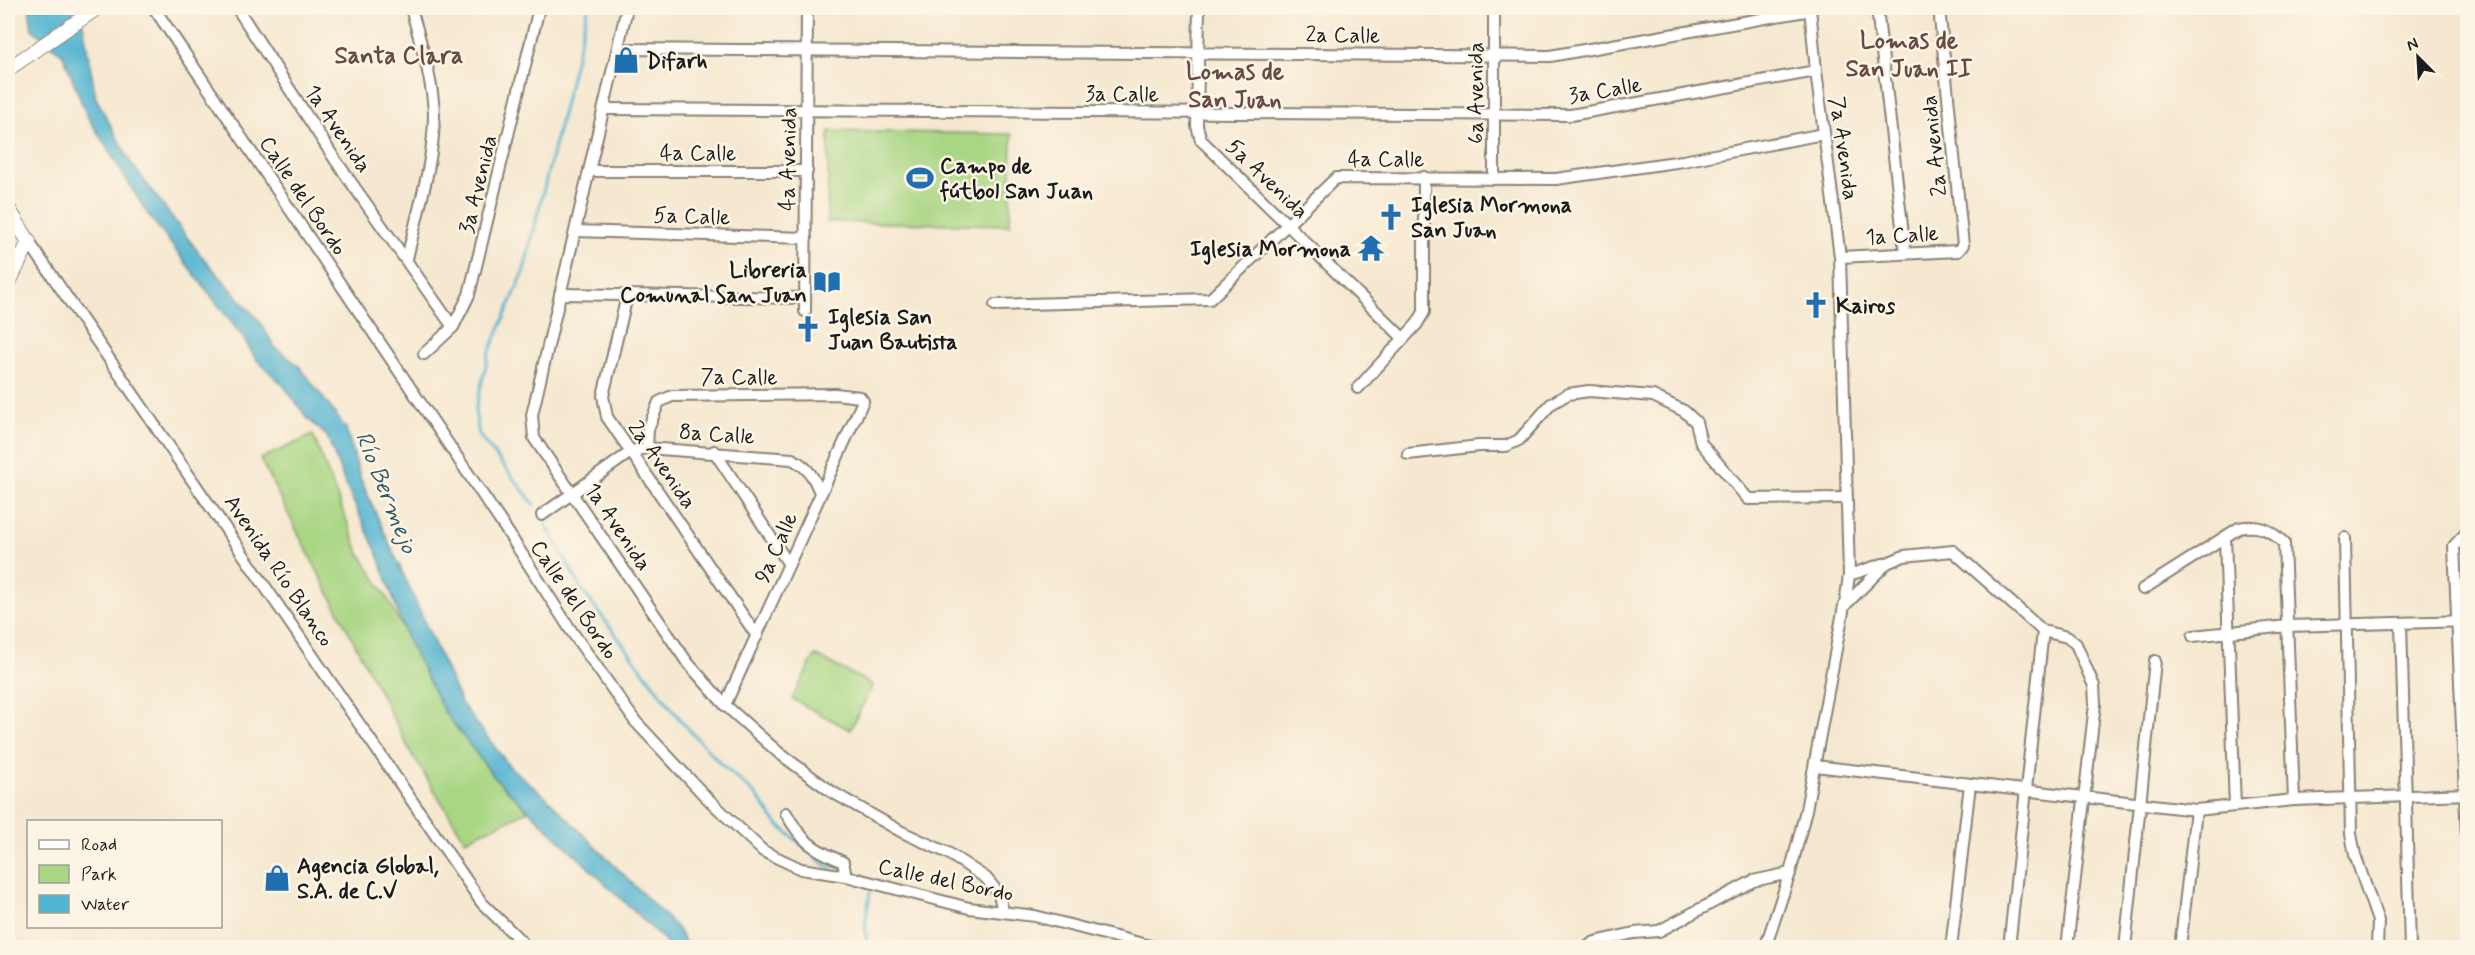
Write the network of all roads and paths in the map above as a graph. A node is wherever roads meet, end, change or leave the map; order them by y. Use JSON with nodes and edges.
{"nodes":[{"id":1,"x":97,"y":8,"type":"edge"},
{"id":2,"x":154,"y":8,"type":"edge"},
{"id":3,"x":237,"y":8,"type":"edge"},
{"id":4,"x":411,"y":8,"type":"edge"},
{"id":5,"x":539,"y":8,"type":"edge"},
{"id":6,"x":627,"y":8,"type":"edge"},
{"id":7,"x":807,"y":8,"type":"edge"},
{"id":8,"x":1199,"y":8,"type":"edge"},
{"id":9,"x":1494,"y":8,"type":"edge"},
{"id":10,"x":1877,"y":8,"type":"edge"},
{"id":11,"x":1939,"y":8,"type":"edge"},
{"id":12,"x":1811,"y":9,"type":"edge"},
{"id":13,"x":618,"y":49,"type":"junction"},
{"id":14,"x":808,"y":51,"type":"junction"},
{"id":15,"x":1198,"y":51,"type":"junction"},
{"id":16,"x":1494,"y":56,"type":"junction"},
{"id":17,"x":8,"y":69,"type":"edge"},
{"id":18,"x":1816,"y":72,"type":"junction"},
{"id":19,"x":605,"y":109,"type":"junction"},
{"id":20,"x":807,"y":109,"type":"junction"},
{"id":21,"x":1197,"y":113,"type":"junction"},
{"id":22,"x":1496,"y":116,"type":"junction"},
{"id":23,"x":1824,"y":134,"type":"junction"},
{"id":24,"x":590,"y":171,"type":"junction"},
{"id":25,"x":807,"y":171,"type":"junction"},
{"id":26,"x":1424,"y":177,"type":"junction"},
{"id":27,"x":1494,"y":178,"type":"junction"},
{"id":28,"x":8,"y":208,"type":"edge"},
{"id":29,"x":1288,"y":224,"type":"junction"},
{"id":30,"x":576,"y":231,"type":"junction"},
{"id":31,"x":806,"y":238,"type":"junction"},
{"id":32,"x":29,"y":242,"type":"junction"},
{"id":33,"x":1963,"y":245,"type":"joint"},
{"id":34,"x":1905,"y":252,"type":"junction"},
{"id":35,"x":1840,"y":257,"type":"junction"},
{"id":36,"x":407,"y":259,"type":"junction"},
{"id":37,"x":8,"y":284,"type":"edge"},
{"id":38,"x":560,"y":294,"type":"junction"},
{"id":39,"x":627,"y":296,"type":"junction"},
{"id":40,"x":805,"y":298,"type":"junction"},
{"id":41,"x":995,"y":305,"type":"dead end"},
{"id":42,"x":805,"y":310,"type":"dead end"},
{"id":43,"x":453,"y":327,"type":"junction"},
{"id":44,"x":1403,"y":338,"type":"junction"},
{"id":45,"x":424,"y":354,"type":"dead end"},
{"id":46,"x":1358,"y":388,"type":"dead end"},
{"id":47,"x":862,"y":405,"type":"joint"},
{"id":48,"x":647,"y":448,"type":"junction"},
{"id":49,"x":632,"y":451,"type":"junction"},
{"id":50,"x":714,"y":451,"type":"junction"},
{"id":51,"x":1408,"y":454,"type":"dead end"},
{"id":52,"x":573,"y":493,"type":"junction"},
{"id":53,"x":820,"y":493,"type":"junction"},
{"id":54,"x":1847,"y":498,"type":"junction"},
{"id":55,"x":542,"y":515,"type":"dead end"},
{"id":56,"x":2468,"y":531,"type":"edge"},
{"id":57,"x":2225,"y":538,"type":"junction"},
{"id":58,"x":2345,"y":538,"type":"dead end"},
{"id":59,"x":1887,"y":563,"type":"junction"},
{"id":60,"x":788,"y":564,"type":"junction"},
{"id":61,"x":1849,"y":575,"type":"junction"},
{"id":62,"x":2143,"y":589,"type":"dead end"},
{"id":63,"x":1844,"y":606,"type":"junction"},
{"id":64,"x":2462,"y":621,"type":"edge"},
{"id":65,"x":2401,"y":623,"type":"junction"},
{"id":66,"x":2347,"y":625,"type":"junction"},
{"id":67,"x":2287,"y":627,"type":"junction"},
{"id":68,"x":2043,"y":631,"type":"junction"},
{"id":69,"x":2228,"y":632,"type":"junction"},
{"id":70,"x":758,"y":636,"type":"junction"},
{"id":71,"x":2193,"y":636,"type":"dead end"},
{"id":72,"x":2155,"y":661,"type":"dead end"},
{"id":73,"x":725,"y":705,"type":"junction"},
{"id":74,"x":1815,"y":766,"type":"junction"},
{"id":75,"x":1970,"y":784,"type":"junction"},
{"id":76,"x":2026,"y":791,"type":"junction"},
{"id":77,"x":2466,"y":794,"type":"edge"},
{"id":78,"x":2406,"y":797,"type":"junction"},
{"id":79,"x":2294,"y":800,"type":"junction"},
{"id":80,"x":2350,"y":800,"type":"junction"},
{"id":81,"x":2140,"y":804,"type":"junction"},
{"id":82,"x":2235,"y":806,"type":"junction"},
{"id":83,"x":2196,"y":810,"type":"junction"},
{"id":84,"x":786,"y":813,"type":"dead end"},
{"id":85,"x":2468,"y":862,"type":"edge"},
{"id":86,"x":1790,"y":873,"type":"junction"},
{"id":87,"x":846,"y":876,"type":"junction"},
{"id":88,"x":1003,"y":912,"type":"junction"},
{"id":89,"x":528,"y":948,"type":"edge"},
{"id":90,"x":1158,"y":948,"type":"edge"},
{"id":91,"x":1585,"y":948,"type":"edge"},
{"id":92,"x":1765,"y":948,"type":"edge"},
{"id":93,"x":1951,"y":948,"type":"edge"},
{"id":94,"x":2009,"y":948,"type":"edge"},
{"id":95,"x":2067,"y":948,"type":"edge"},
{"id":96,"x":2125,"y":948,"type":"edge"},
{"id":97,"x":2180,"y":948,"type":"edge"},
{"id":98,"x":2377,"y":948,"type":"edge"},
{"id":99,"x":2410,"y":948,"type":"edge"}],
"edges":[{"from":1,"to":17,"type":"street"},
{"from":2,"to":87,"type":"street","name":"Calle del Bordo"},
{"from":3,"to":36,"type":"street","name":"1a Avenida"},
{"from":4,"to":36,"type":"street"},
{"from":5,"to":43,"type":"street","name":"3a Avenida"},
{"from":6,"to":13,"type":"street","name":"1a Avenida"},
{"from":7,"to":14,"type":"street","name":"4a Avenida"},
{"from":8,"to":15,"type":"street","name":"5a Avenida"},
{"from":9,"to":16,"type":"street","name":"6a Avenida"},
{"from":10,"to":34,"type":"street"},
{"from":11,"to":33,"type":"street","name":"2a Avenida"},
{"from":12,"to":16,"type":"street","name":"2a Calle"},
{"from":12,"to":18,"type":"street","name":"7a Avenida"},
{"from":13,"to":14,"type":"street","name":"2a Calle"},
{"from":13,"to":19,"type":"street","name":"1a Avenida"},
{"from":14,"to":15,"type":"street","name":"2a Calle"},
{"from":14,"to":20,"type":"street","name":"4a Avenida"},
{"from":15,"to":16,"type":"street","name":"2a Calle"},
{"from":15,"to":21,"type":"street","name":"5a Avenida"},
{"from":16,"to":22,"type":"street","name":"6a Avenida"},
{"from":18,"to":22,"type":"street","name":"3a Calle"},
{"from":18,"to":23,"type":"street","name":"7a Avenida"},
{"from":19,"to":20,"type":"street","name":"3a Calle"},
{"from":19,"to":24,"type":"street","name":"1a Avenida"},
{"from":20,"to":21,"type":"street","name":"3a Calle"},
{"from":20,"to":25,"type":"street","name":"4a Avenida"},
{"from":21,"to":22,"type":"street","name":"3a Calle"},
{"from":21,"to":29,"type":"street","name":"5a Avenida"},
{"from":22,"to":27,"type":"street","name":"6a Avenida"},
{"from":23,"to":27,"type":"street","name":"4a Calle"},
{"from":23,"to":35,"type":"street","name":"7a Avenida"},
{"from":24,"to":25,"type":"street","name":"4a Calle"},
{"from":24,"to":30,"type":"street","name":"1a Avenida"},
{"from":25,"to":31,"type":"street","name":"4a Avenida"},
{"from":26,"to":27,"type":"street","name":"4a Calle"},
{"from":26,"to":29,"type":"street","name":"4a Calle"},
{"from":26,"to":44,"type":"street"},
{"from":28,"to":32,"type":"street","name":"Avenida Río Blanco"},
{"from":29,"to":41,"type":"street","name":"4a Calle"},
{"from":29,"to":44,"type":"street","name":"5a Avenida"},
{"from":30,"to":31,"type":"street","name":"5a Calle"},
{"from":30,"to":38,"type":"street","name":"1a Avenida"},
{"from":31,"to":40,"type":"street","name":"4a Avenida"},
{"from":32,"to":37,"type":"street"},
{"from":32,"to":89,"type":"street","name":"Avenida Río Blanco"},
{"from":33,"to":34,"type":"street","name":"1a Calle"},
{"from":34,"to":35,"type":"street","name":"1a Calle"},
{"from":35,"to":54,"type":"street","name":"7a Avenida"},
{"from":36,"to":43,"type":"street","name":"1a Avenida"},
{"from":38,"to":39,"type":"street"},
{"from":38,"to":52,"type":"street","name":"1a Avenida"},
{"from":39,"to":40,"type":"street"},
{"from":39,"to":49,"type":"street","name":"2a Avenida"},
{"from":40,"to":42,"type":"street","name":"4a Avenida"},
{"from":43,"to":45,"type":"street","name":"3a Avenida"},
{"from":44,"to":46,"type":"street"},
{"from":47,"to":48,"type":"street","name":"7a Calle"},
{"from":47,"to":53,"type":"street","name":"9a Calle"},
{"from":48,"to":49,"type":"street","name":"8a Calle"},
{"from":48,"to":50,"type":"street","name":"8a Calle"},
{"from":49,"to":52,"type":"street","name":"8a Calle"},
{"from":49,"to":70,"type":"street","name":"2a Avenida"},
{"from":50,"to":53,"type":"street","name":"8a Calle"},
{"from":50,"to":60,"type":"street"},
{"from":51,"to":54,"type":"street"},
{"from":52,"to":55,"type":"street","name":"8a Calle"},
{"from":52,"to":73,"type":"street","name":"1a Avenida"},
{"from":53,"to":60,"type":"street","name":"9a Calle"},
{"from":54,"to":61,"type":"street","name":"7a Avenida"},
{"from":56,"to":64,"type":"street"},
{"from":57,"to":62,"type":"street"},
{"from":57,"to":67,"type":"street"},
{"from":57,"to":69,"type":"street"},
{"from":58,"to":66,"type":"street"},
{"from":59,"to":61,"type":"street"},
{"from":59,"to":63,"type":"street"},
{"from":59,"to":68,"type":"street"},
{"from":60,"to":70,"type":"street","name":"9a Calle"},
{"from":61,"to":63,"type":"street","name":"7a Avenida"},
{"from":63,"to":74,"type":"street","name":"7a Avenida"},
{"from":64,"to":65,"type":"street"},
{"from":64,"to":77,"type":"street"},
{"from":65,"to":66,"type":"street"},
{"from":65,"to":78,"type":"street"},
{"from":66,"to":67,"type":"street"},
{"from":66,"to":80,"type":"street"},
{"from":67,"to":69,"type":"street"},
{"from":67,"to":79,"type":"street"},
{"from":68,"to":76,"type":"street"},
{"from":68,"to":95,"type":"street"},
{"from":69,"to":71,"type":"street"},
{"from":69,"to":82,"type":"street"},
{"from":70,"to":73,"type":"street","name":"9a Calle"},
{"from":72,"to":81,"type":"street"},
{"from":73,"to":88,"type":"street","name":"1a Avenida"},
{"from":74,"to":75,"type":"street"},
{"from":74,"to":86,"type":"street","name":"7a Avenida"},
{"from":75,"to":76,"type":"street"},
{"from":75,"to":93,"type":"street"},
{"from":76,"to":81,"type":"street"},
{"from":76,"to":94,"type":"street"},
{"from":77,"to":78,"type":"street"},
{"from":77,"to":85,"type":"street"},
{"from":78,"to":80,"type":"street"},
{"from":78,"to":99,"type":"street"},
{"from":79,"to":80,"type":"street"},
{"from":79,"to":82,"type":"street"},
{"from":80,"to":98,"type":"street"},
{"from":81,"to":83,"type":"street"},
{"from":81,"to":96,"type":"street"},
{"from":82,"to":83,"type":"street"},
{"from":83,"to":97,"type":"street"},
{"from":84,"to":87,"type":"street"},
{"from":86,"to":91,"type":"street"},
{"from":86,"to":92,"type":"street","name":"7a Avenida"},
{"from":87,"to":88,"type":"street","name":"Calle del Bordo"},
{"from":88,"to":90,"type":"street","name":"Calle del Bordo"}]}
